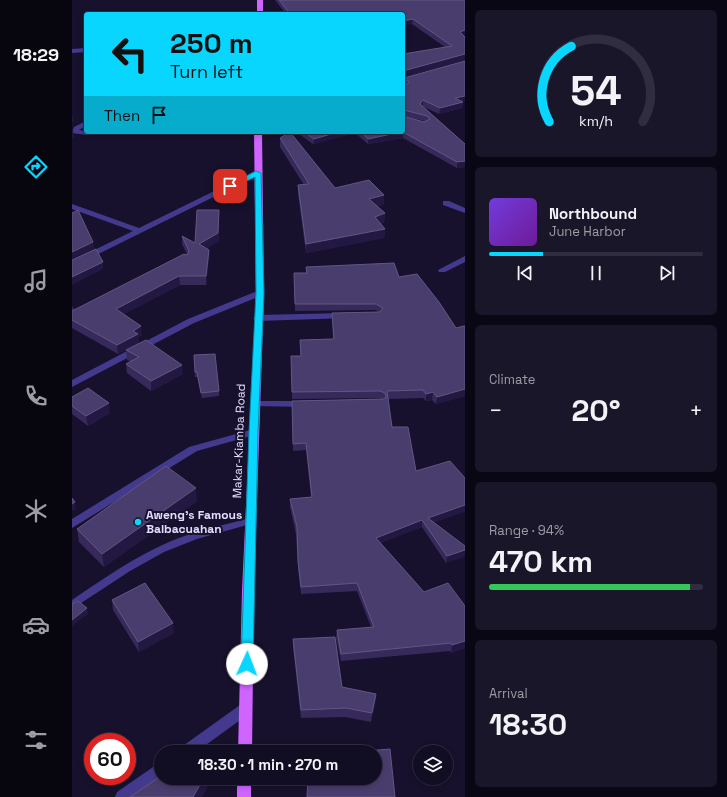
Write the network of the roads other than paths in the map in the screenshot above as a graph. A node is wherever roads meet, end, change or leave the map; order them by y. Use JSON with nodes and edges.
{"nodes":[{"id":1,"x":260,"y":0,"type":"edge"},
{"id":2,"x":260,"y":12,"type":"edge"},
{"id":3,"x":72,"y":50,"type":"edge"},
{"id":4,"x":84,"y":50,"type":"edge"},
{"id":5,"x":84,"y":124,"type":"edge"},
{"id":6,"x":84,"y":132,"type":"edge"},
{"id":7,"x":258,"y":134,"type":"edge"},
{"id":8,"x":258,"y":173,"type":"junction"},
{"id":9,"x":446,"y":203,"type":"dead end"},
{"id":10,"x":72,"y":206,"type":"edge"},
{"id":11,"x":465,"y":211,"type":"edge"},
{"id":12,"x":140,"y":231,"type":"junction"},
{"id":13,"x":465,"y":259,"type":"edge"},
{"id":14,"x":72,"y":264,"type":"edge"},
{"id":15,"x":442,"y":270,"type":"dead end"},
{"id":16,"x":260,"y":293,"type":"junction"},
{"id":17,"x":352,"y":315,"type":"edge"},
{"id":18,"x":258,"y":318,"type":"junction"},
{"id":19,"x":72,"y":384,"type":"edge"},
{"id":20,"x":255,"y":404,"type":"junction"},
{"id":21,"x":317,"y":404,"type":"edge"},
{"id":22,"x":254,"y":432,"type":"junction"},
{"id":23,"x":251,"y":520,"type":"junction"},
{"id":24,"x":72,"y":524,"type":"edge"},
{"id":25,"x":72,"y":605,"type":"edge"},
{"id":26,"x":245,"y":709,"type":"junction"},
{"id":27,"x":195,"y":745,"type":"edge"},
{"id":28,"x":244,"y":745,"type":"edge"},
{"id":29,"x":154,"y":774,"type":"edge"},
{"id":30,"x":244,"y":785,"type":"edge"},
{"id":31,"x":122,"y":797,"type":"edge"},
{"id":32,"x":244,"y":797,"type":"edge"}],
"edges":[{"from":1,"to":2,"type":"main road"},
{"from":3,"to":4,"type":"street"},
{"from":5,"to":6,"type":"street"},
{"from":7,"to":8,"type":"main road","name":"Makar-Kiamba Road"},
{"from":8,"to":12,"type":"street"},
{"from":8,"to":16,"type":"main road","name":"Makar-Kiamba Road"},
{"from":9,"to":11,"type":"street"},
{"from":10,"to":12,"type":"street"},
{"from":12,"to":14,"type":"street"},
{"from":13,"to":15,"type":"street"},
{"from":16,"to":18,"type":"main road","name":"Makar-Kiamba Road"},
{"from":16,"to":19,"type":"street"},
{"from":17,"to":18,"type":"street"},
{"from":18,"to":20,"type":"main road","name":"Makar-Kiamba Road"},
{"from":20,"to":21,"type":"street"},
{"from":20,"to":22,"type":"main road","name":"Makar-Kiamba Road"},
{"from":22,"to":23,"type":"main road","name":"Makar-Kiamba Road"},
{"from":22,"to":24,"type":"street"},
{"from":23,"to":25,"type":"lane"},
{"from":23,"to":26,"type":"main road","name":"Makar-Kiamba Road"},
{"from":26,"to":27,"type":"street"},
{"from":26,"to":28,"type":"main road","name":"Makar-Kiamba Road"},
{"from":29,"to":31,"type":"street"},
{"from":30,"to":32,"type":"main road"}]}
